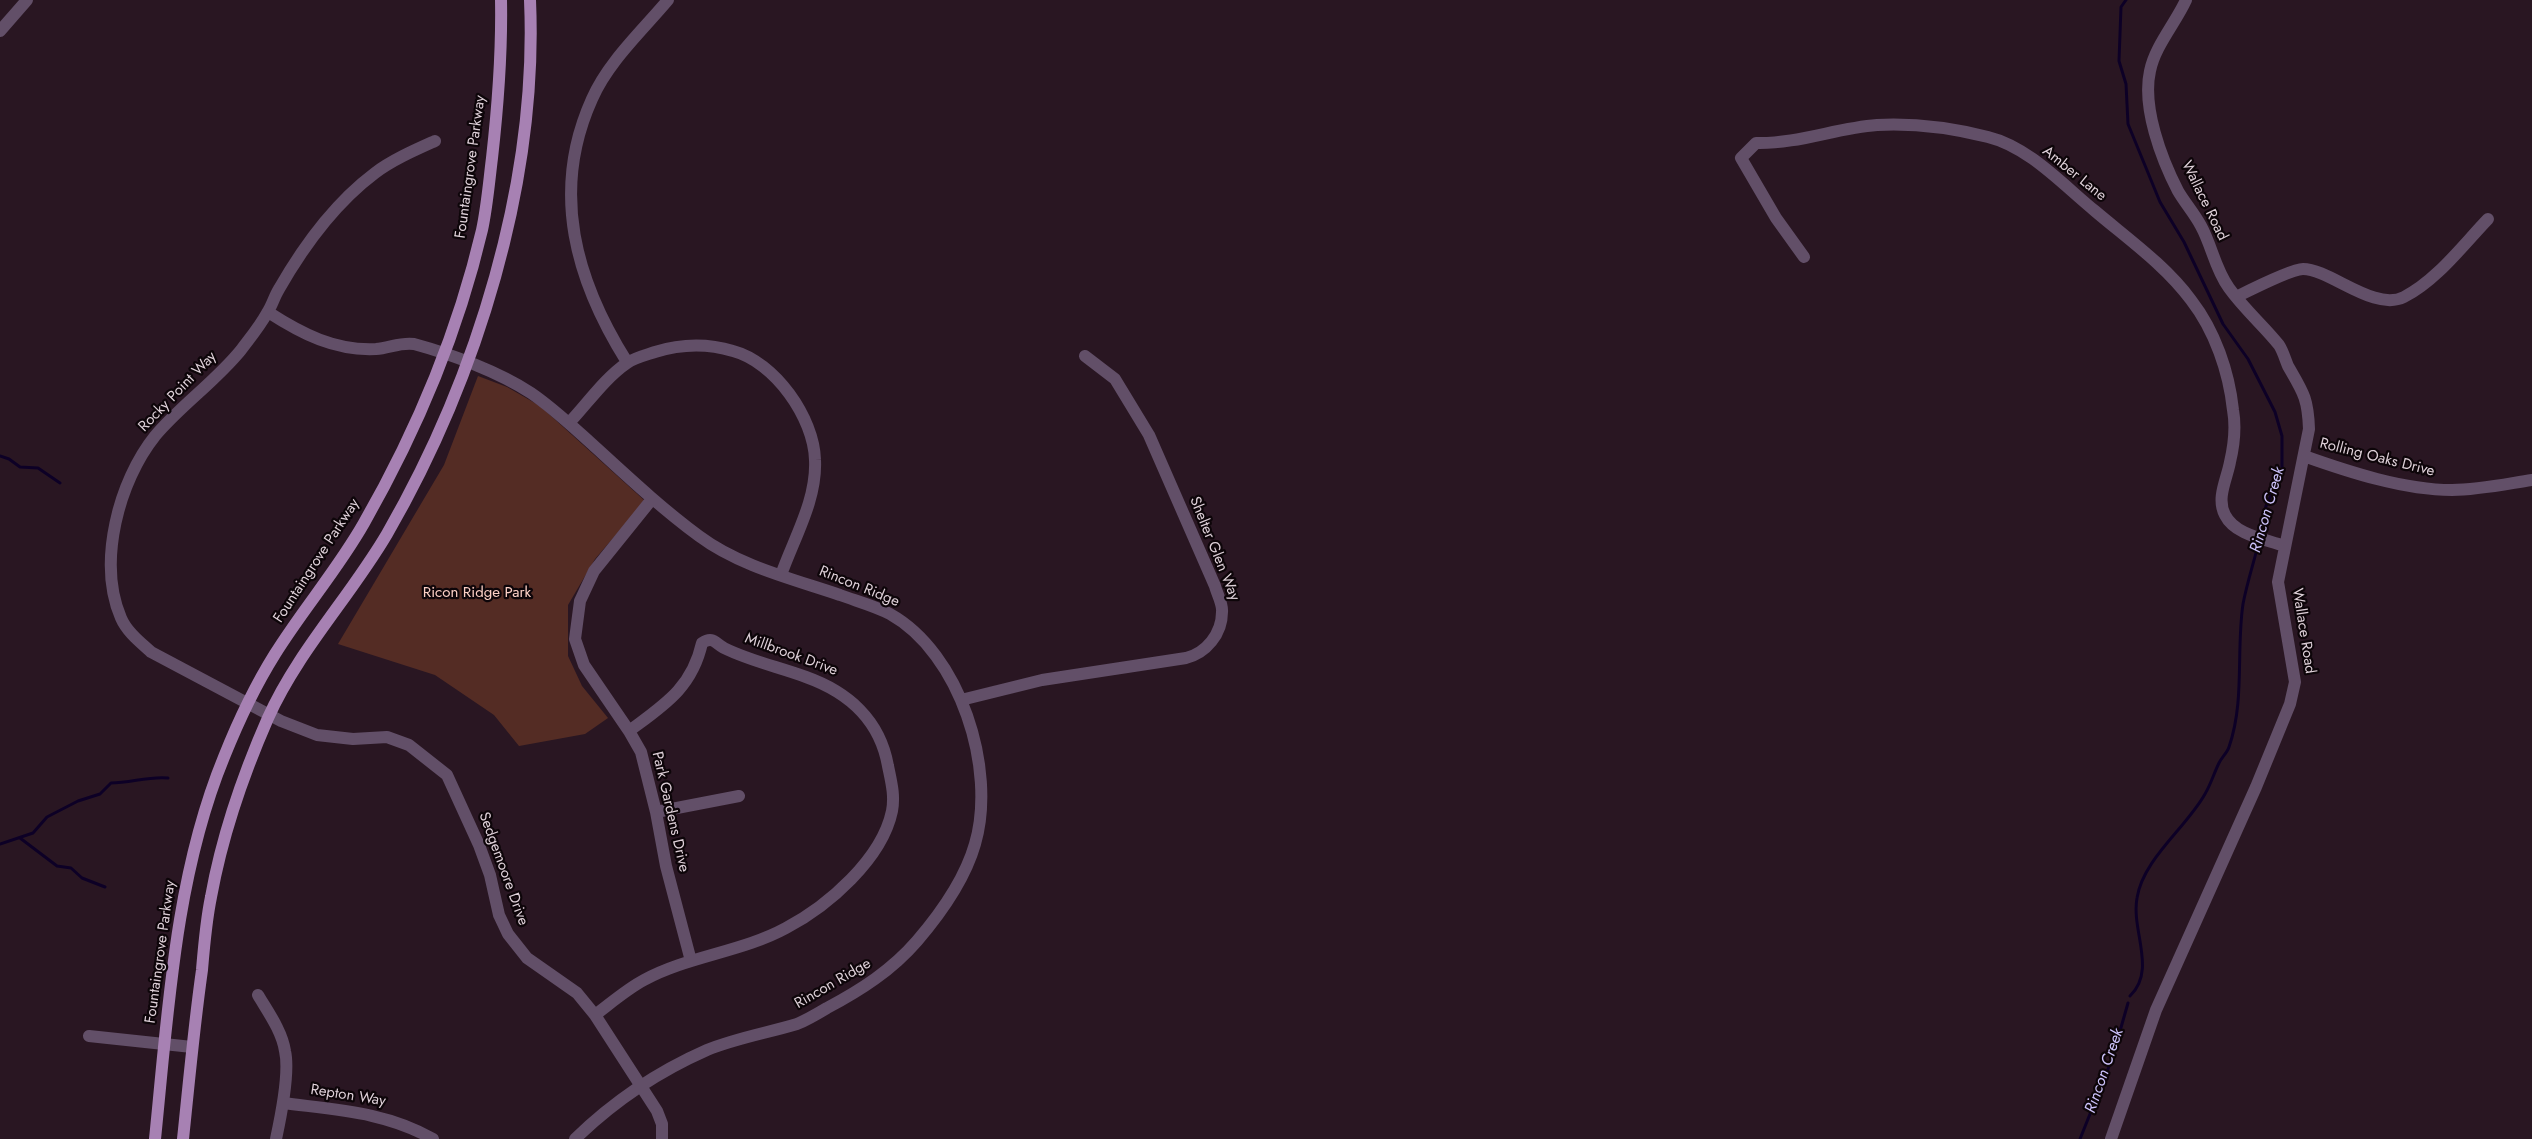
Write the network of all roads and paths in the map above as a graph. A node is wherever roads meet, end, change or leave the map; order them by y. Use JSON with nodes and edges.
{"nodes":[{"id":1,"x":27,"y":0,"type":"edge"},
{"id":2,"x":501,"y":0,"type":"edge"},
{"id":3,"x":530,"y":0,"type":"edge"},
{"id":4,"x":668,"y":0,"type":"edge"},
{"id":5,"x":2186,"y":0,"type":"edge"},
{"id":6,"x":0,"y":31,"type":"edge"},
{"id":7,"x":435,"y":141,"type":"dead end"},
{"id":8,"x":2488,"y":220,"type":"dead end"},
{"id":9,"x":1804,"y":256,"type":"dead end"},
{"id":10,"x":2236,"y":297,"type":"junction"},
{"id":11,"x":268,"y":312,"type":"junction"},
{"id":12,"x":444,"y":354,"type":"junction"},
{"id":13,"x":1085,"y":356,"type":"dead end"},
{"id":14,"x":627,"y":362,"type":"junction"},
{"id":15,"x":467,"y":363,"type":"junction"},
{"id":16,"x":569,"y":423,"type":"junction"},
{"id":17,"x":2304,"y":456,"type":"junction"},
{"id":18,"x":2532,"y":480,"type":"edge"},
{"id":19,"x":652,"y":499,"type":"junction"},
{"id":20,"x":2284,"y":546,"type":"junction"},
{"id":21,"x":781,"y":575,"type":"junction"},
{"id":22,"x":961,"y":700,"type":"junction"},
{"id":23,"x":248,"y":703,"type":"junction"},
{"id":24,"x":270,"y":715,"type":"junction"},
{"id":25,"x":629,"y":730,"type":"junction"},
{"id":26,"x":739,"y":796,"type":"dead end"},
{"id":27,"x":656,"y":812,"type":"junction"},
{"id":28,"x":691,"y":961,"type":"junction"},
{"id":29,"x":258,"y":995,"type":"dead end"},
{"id":30,"x":595,"y":1015,"type":"junction"},
{"id":31,"x":89,"y":1036,"type":"dead end"},
{"id":32,"x":165,"y":1043,"type":"junction"},
{"id":33,"x":192,"y":1047,"type":"junction"},
{"id":34,"x":642,"y":1085,"type":"junction"},
{"id":35,"x":283,"y":1103,"type":"junction"},
{"id":36,"x":155,"y":1139,"type":"edge"},
{"id":37,"x":183,"y":1139,"type":"edge"},
{"id":38,"x":276,"y":1139,"type":"edge"},
{"id":39,"x":433,"y":1139,"type":"edge"},
{"id":40,"x":575,"y":1139,"type":"edge"},
{"id":41,"x":662,"y":1139,"type":"edge"},
{"id":42,"x":2112,"y":1139,"type":"edge"}],
"edges":[{"from":1,"to":6,"type":"street"},
{"from":2,"to":12,"type":"main road","name":"Fountaingrove Parkway"},
{"from":3,"to":15,"type":"main road"},
{"from":4,"to":14,"type":"street"},
{"from":5,"to":10,"type":"street","name":"Wallace Road"},
{"from":7,"to":11,"type":"street","name":"Rocky Point Way"},
{"from":8,"to":10,"type":"street"},
{"from":9,"to":20,"type":"street","name":"Amber Lane"},
{"from":10,"to":17,"type":"street","name":"Wallace Road"},
{"from":11,"to":12,"type":"street","name":"Rincon Ridge"},
{"from":11,"to":23,"type":"street","name":"Rocky Point Way"},
{"from":12,"to":15,"type":"street","name":"Rincon Ridge"},
{"from":12,"to":23,"type":"main road","name":"Fountaingrove Parkway"},
{"from":13,"to":22,"type":"street","name":"Shelter Glen Way"},
{"from":14,"to":16,"type":"street"},
{"from":14,"to":21,"type":"street"},
{"from":15,"to":16,"type":"street","name":"Rincon Ridge"},
{"from":15,"to":24,"type":"main road"},
{"from":16,"to":19,"type":"street","name":"Rincon Ridge"},
{"from":17,"to":18,"type":"street","name":"Rolling Oaks Drive"},
{"from":17,"to":20,"type":"street","name":"Wallace Road"},
{"from":19,"to":21,"type":"street","name":"Rincon Ridge"},
{"from":19,"to":25,"type":"street","name":"Park Gardens Drive"},
{"from":20,"to":42,"type":"street","name":"Wallace Road"},
{"from":21,"to":22,"type":"street","name":"Rincon Ridge"},
{"from":22,"to":34,"type":"street","name":"Rincon Ridge"},
{"from":23,"to":24,"type":"street","name":"Sedgemoore Drive"},
{"from":23,"to":32,"type":"main road","name":"Fountaingrove Parkway"},
{"from":24,"to":30,"type":"street","name":"Sedgemoore Drive"},
{"from":24,"to":33,"type":"main road"},
{"from":25,"to":27,"type":"street","name":"Park Gardens Drive"},
{"from":25,"to":28,"type":"street","name":"Millbrook Drive"},
{"from":26,"to":27,"type":"street"},
{"from":27,"to":28,"type":"street","name":"Park Gardens Drive"},
{"from":28,"to":30,"type":"street","name":"Millbrook Drive"},
{"from":29,"to":35,"type":"street"},
{"from":30,"to":34,"type":"street","name":"Sedgemoore Drive"},
{"from":31,"to":32,"type":"street"},
{"from":32,"to":33,"type":"street"},
{"from":32,"to":36,"type":"main road","name":"Fountaingrove Parkway"},
{"from":33,"to":37,"type":"main road"},
{"from":34,"to":40,"type":"street","name":"Rincon Ridge"},
{"from":34,"to":41,"type":"street","name":"Sedgemoore Drive"},
{"from":35,"to":38,"type":"street"},
{"from":35,"to":39,"type":"street","name":"Repton Way"}]}
